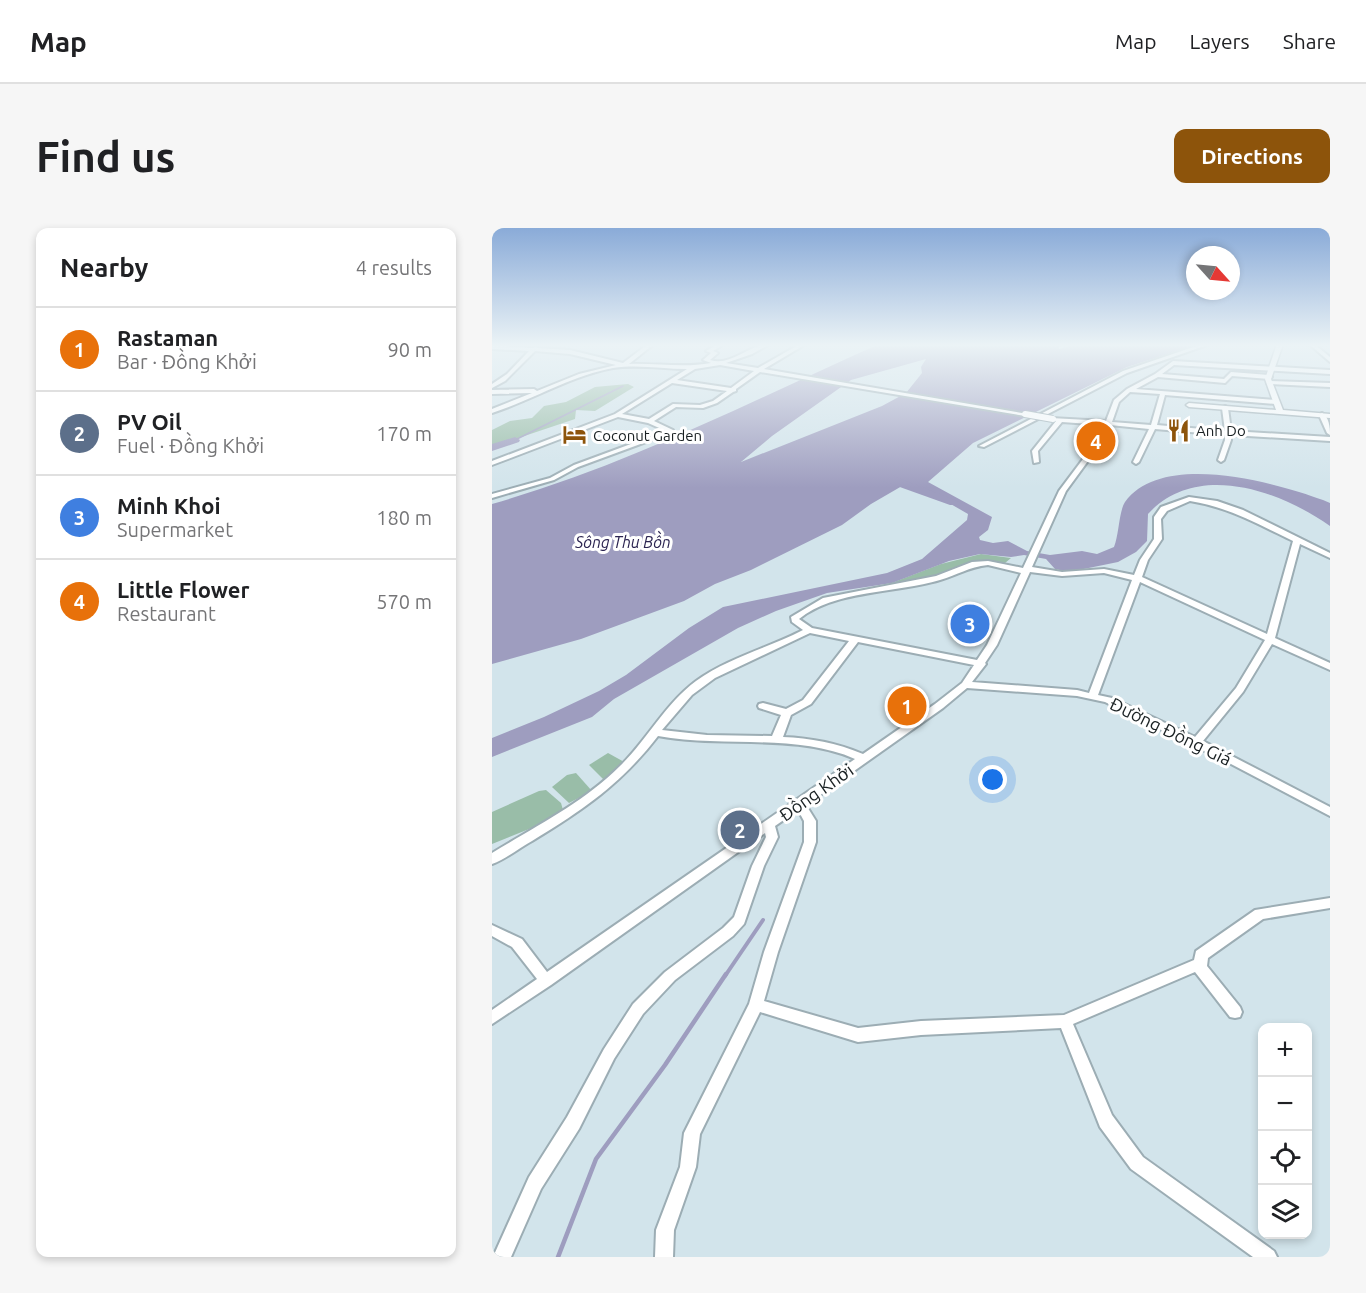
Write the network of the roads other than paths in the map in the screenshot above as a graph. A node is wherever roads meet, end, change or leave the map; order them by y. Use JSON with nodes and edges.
{"nodes":[{"id":1,"x":535,"y":392,"type":"edge"},
{"id":2,"x":653,"y":392,"type":"edge"},
{"id":3,"x":730,"y":392,"type":"edge"},
{"id":4,"x":894,"y":392,"type":"edge"},
{"id":5,"x":1082,"y":392,"type":"edge"},
{"id":6,"x":1126,"y":392,"type":"edge"},
{"id":7,"x":1152,"y":392,"type":"edge"},
{"id":8,"x":1198,"y":392,"type":"edge"},
{"id":9,"x":1273,"y":392,"type":"edge"},
{"id":10,"x":1163,"y":393,"type":"junction"},
{"id":11,"x":1198,"y":396,"type":"junction"},
{"id":12,"x":1276,"y":402,"type":"junction"},
{"id":13,"x":1189,"y":405,"type":"dead end"},
{"id":14,"x":1225,"y":408,"type":"junction"},
{"id":15,"x":492,"y":411,"type":"edge"},
{"id":16,"x":1280,"y":412,"type":"junction"},
{"id":17,"x":617,"y":415,"type":"junction"},
{"id":18,"x":1326,"y":416,"type":"edge"},
{"id":19,"x":1057,"y":420,"type":"junction"},
{"id":20,"x":650,"y":422,"type":"junction"},
{"id":21,"x":1108,"y":424,"type":"junction"},
{"id":22,"x":1153,"y":427,"type":"junction"},
{"id":23,"x":1228,"y":433,"type":"junction"},
{"id":24,"x":1330,"y":433,"type":"edge"},
{"id":25,"x":1330,"y":439,"type":"edge"},
{"id":26,"x":982,"y":446,"type":"dead end"},
{"id":27,"x":1221,"y":460,"type":"dead end"},
{"id":28,"x":1036,"y":462,"type":"dead end"},
{"id":29,"x":1136,"y":462,"type":"dead end"},
{"id":30,"x":492,"y":463,"type":"edge"},
{"id":31,"x":494,"y":493,"type":"edge"},
{"id":32,"x":1297,"y":540,"type":"junction"},
{"id":33,"x":1330,"y":556,"type":"edge"},
{"id":34,"x":1027,"y":567,"type":"junction"},
{"id":35,"x":1137,"y":578,"type":"junction"},
{"id":36,"x":809,"y":630,"type":"junction"},
{"id":37,"x":1270,"y":639,"type":"junction"},
{"id":38,"x":854,"y":640,"type":"junction"},
{"id":39,"x":981,"y":664,"type":"junction"},
{"id":40,"x":1330,"y":667,"type":"edge"},
{"id":41,"x":965,"y":685,"type":"junction"},
{"id":42,"x":1093,"y":695,"type":"junction"},
{"id":43,"x":763,"y":706,"type":"dead end"},
{"id":44,"x":788,"y":713,"type":"junction"},
{"id":45,"x":657,"y":732,"type":"junction"},
{"id":46,"x":776,"y":740,"type":"junction"},
{"id":47,"x":1196,"y":743,"type":"junction"},
{"id":48,"x":864,"y":759,"type":"junction"},
{"id":49,"x":799,"y":805,"type":"junction"},
{"id":50,"x":1330,"y":812,"type":"edge"},
{"id":51,"x":769,"y":825,"type":"junction"},
{"id":52,"x":492,"y":859,"type":"edge"},
{"id":53,"x":1330,"y":903,"type":"edge"},
{"id":54,"x":492,"y":930,"type":"edge"},
{"id":55,"x":1199,"y":964,"type":"junction"},
{"id":56,"x":546,"y":981,"type":"junction"},
{"id":57,"x":756,"y":1005,"type":"junction"},
{"id":58,"x":1235,"y":1012,"type":"dead end"},
{"id":59,"x":492,"y":1018,"type":"edge"},
{"id":60,"x":1065,"y":1021,"type":"junction"},
{"id":61,"x":502,"y":1257,"type":"edge"},
{"id":62,"x":664,"y":1257,"type":"edge"},
{"id":63,"x":1268,"y":1257,"type":"edge"}],
"edges":[{"from":1,"to":15,"type":"street"},
{"from":2,"to":17,"type":"street"},
{"from":3,"to":20,"type":"street"},
{"from":4,"to":19,"type":"street","bridge":true},
{"from":5,"to":26,"type":"street"},
{"from":6,"to":21,"type":"street","name":"Đồng Khởi"},
{"from":7,"to":10,"type":"street"},
{"from":8,"to":11,"type":"street"},
{"from":9,"to":12,"type":"street"},
{"from":10,"to":11,"type":"street"},
{"from":10,"to":22,"type":"street"},
{"from":11,"to":12,"type":"street"},
{"from":12,"to":16,"type":"street"},
{"from":13,"to":14,"type":"street"},
{"from":14,"to":16,"type":"street"},
{"from":14,"to":23,"type":"street"},
{"from":16,"to":18,"type":"street"},
{"from":17,"to":20,"type":"street"},
{"from":17,"to":30,"type":"street"},
{"from":18,"to":24,"type":"street"},
{"from":19,"to":21,"type":"street"},
{"from":19,"to":28,"type":"street"},
{"from":20,"to":31,"type":"street"},
{"from":21,"to":22,"type":"street"},
{"from":21,"to":34,"type":"street","name":"Đồng Khởi"},
{"from":22,"to":23,"type":"street"},
{"from":22,"to":29,"type":"street"},
{"from":23,"to":25,"type":"street"},
{"from":23,"to":27,"type":"street"},
{"from":32,"to":33,"type":"street"},
{"from":32,"to":35,"type":"street"},
{"from":32,"to":37,"type":"street"},
{"from":34,"to":35,"type":"street"},
{"from":34,"to":36,"type":"street"},
{"from":34,"to":39,"type":"street","name":"Đồng Khởi"},
{"from":35,"to":37,"type":"street"},
{"from":35,"to":42,"type":"street"},
{"from":36,"to":38,"type":"street"},
{"from":36,"to":45,"type":"street"},
{"from":37,"to":40,"type":"street"},
{"from":37,"to":47,"type":"street"},
{"from":38,"to":39,"type":"street"},
{"from":38,"to":44,"type":"street"},
{"from":39,"to":41,"type":"street","name":"Đồng Khởi"},
{"from":41,"to":42,"type":"street","name":"Đường Đồng Giá"},
{"from":41,"to":48,"type":"street","name":"Đồng Khởi"},
{"from":42,"to":47,"type":"street","name":"Đường Đồng Giá"},
{"from":43,"to":44,"type":"street"},
{"from":44,"to":46,"type":"street"},
{"from":45,"to":46,"type":"street"},
{"from":45,"to":52,"type":"street"},
{"from":46,"to":48,"type":"street"},
{"from":47,"to":50,"type":"street","name":"Đường Đồng Giá"},
{"from":48,"to":49,"type":"street","name":"Đồng Khởi"},
{"from":49,"to":51,"type":"street","name":"Đồng Khởi"},
{"from":49,"to":57,"type":"street"},
{"from":51,"to":56,"type":"street","name":"Đồng Khởi"},
{"from":51,"to":61,"type":"street"},
{"from":53,"to":55,"type":"street"},
{"from":54,"to":56,"type":"street"},
{"from":55,"to":58,"type":"street"},
{"from":55,"to":60,"type":"street"},
{"from":56,"to":59,"type":"street","name":"Đồng Khởi"},
{"from":57,"to":60,"type":"street"},
{"from":57,"to":62,"type":"street"},
{"from":60,"to":63,"type":"street"}]}
